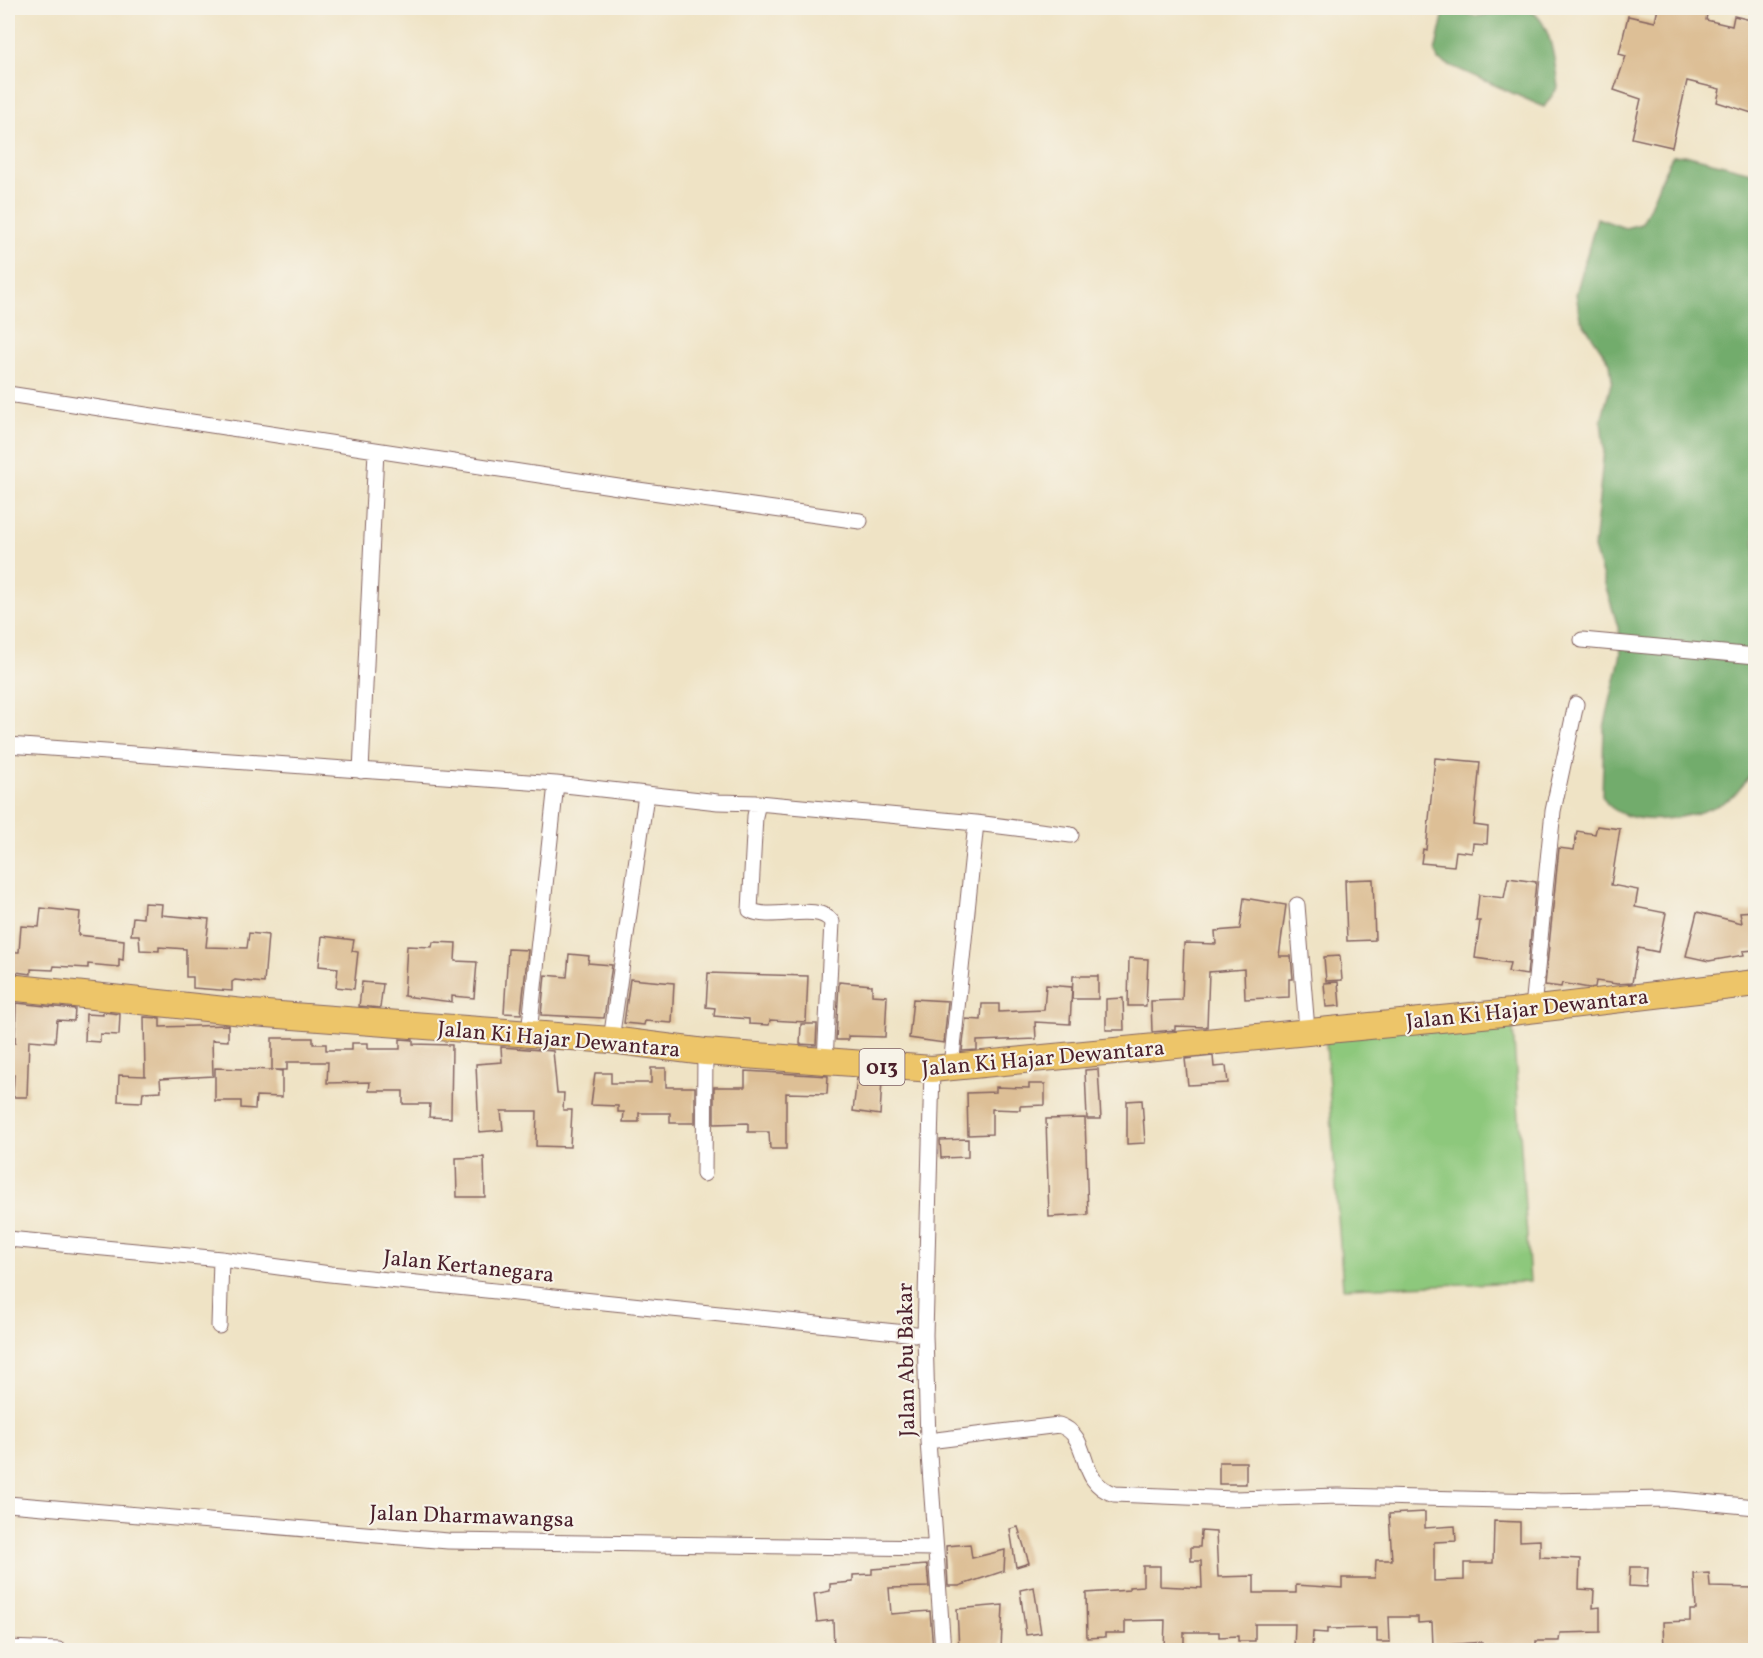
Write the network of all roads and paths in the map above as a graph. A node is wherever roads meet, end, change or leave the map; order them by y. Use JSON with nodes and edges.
{"nodes":[{"id":1,"x":8,"y":394,"type":"edge"},
{"id":2,"x":376,"y":451,"type":"junction"},
{"id":3,"x":860,"y":521,"type":"dead end"},
{"id":4,"x":1582,"y":640,"type":"dead end"},
{"id":5,"x":1755,"y":656,"type":"edge"},
{"id":6,"x":1576,"y":704,"type":"dead end"},
{"id":7,"x":8,"y":745,"type":"edge"},
{"id":8,"x":360,"y":771,"type":"junction"},
{"id":9,"x":556,"y":784,"type":"junction"},
{"id":10,"x":646,"y":795,"type":"junction"},
{"id":11,"x":758,"y":803,"type":"junction"},
{"id":12,"x":976,"y":823,"type":"junction"},
{"id":13,"x":1071,"y":835,"type":"dead end"},
{"id":14,"x":1297,"y":905,"type":"dead end"},
{"id":15,"x":1755,"y":983,"type":"edge"},
{"id":16,"x":8,"y":987,"type":"edge"},
{"id":17,"x":1533,"y":1008,"type":"junction"},
{"id":18,"x":1307,"y":1030,"type":"junction"},
{"id":19,"x":529,"y":1033,"type":"junction"},
{"id":20,"x":612,"y":1040,"type":"junction"},
{"id":21,"x":705,"y":1052,"type":"junction"},
{"id":22,"x":825,"y":1061,"type":"junction"},
{"id":23,"x":941,"y":1068,"type":"junction"},
{"id":24,"x":704,"y":1174,"type":"dead end"},
{"id":25,"x":8,"y":1239,"type":"edge"},
{"id":26,"x":221,"y":1259,"type":"junction"},
{"id":27,"x":219,"y":1326,"type":"dead end"},
{"id":28,"x":926,"y":1335,"type":"junction"},
{"id":29,"x":928,"y":1441,"type":"junction"},
{"id":30,"x":8,"y":1504,"type":"edge"},
{"id":31,"x":1755,"y":1507,"type":"edge"},
{"id":32,"x":935,"y":1548,"type":"junction"},
{"id":33,"x":8,"y":1648,"type":"edge"},
{"id":34,"x":59,"y":1650,"type":"edge"},
{"id":35,"x":943,"y":1650,"type":"edge"}],
"edges":[{"from":1,"to":2,"type":"street"},
{"from":2,"to":3,"type":"street"},
{"from":2,"to":8,"type":"street"},
{"from":4,"to":5,"type":"street"},
{"from":6,"to":17,"type":"street"},
{"from":7,"to":8,"type":"street"},
{"from":8,"to":9,"type":"street"},
{"from":9,"to":10,"type":"street"},
{"from":9,"to":19,"type":"street"},
{"from":10,"to":11,"type":"street"},
{"from":10,"to":20,"type":"street"},
{"from":11,"to":12,"type":"street"},
{"from":11,"to":22,"type":"street"},
{"from":12,"to":13,"type":"street"},
{"from":12,"to":23,"type":"street","name":"Jalan Abu Bakar"},
{"from":14,"to":18,"type":"street"},
{"from":15,"to":17,"type":"main road","name":"Jalan Ki Hajar Dewantara","number":"013"},
{"from":16,"to":19,"type":"main road","name":"Jalan Ki Hajar Dewantara","number":"013"},
{"from":17,"to":18,"type":"main road","name":"Jalan Ki Hajar Dewantara","number":"013"},
{"from":18,"to":23,"type":"main road","name":"Jalan Ki Hajar Dewantara","number":"013"},
{"from":19,"to":20,"type":"main road","name":"Jalan Ki Hajar Dewantara","number":"013"},
{"from":20,"to":21,"type":"main road","name":"Jalan Ki Hajar Dewantara","number":"013"},
{"from":21,"to":22,"type":"main road","name":"Jalan Ki Hajar Dewantara","number":"013"},
{"from":21,"to":24,"type":"street"},
{"from":22,"to":23,"type":"main road","name":"Jalan Ki Hajar Dewantara","number":"013"},
{"from":23,"to":28,"type":"street","name":"Jalan Abu Bakar"},
{"from":25,"to":26,"type":"street","name":"Jalan Kertanegara"},
{"from":26,"to":27,"type":"street"},
{"from":26,"to":28,"type":"street","name":"Jalan Kertanegara"},
{"from":28,"to":29,"type":"street","name":"Jalan Abu Bakar"},
{"from":29,"to":31,"type":"street"},
{"from":29,"to":32,"type":"street","name":"Jalan Abu Bakar"},
{"from":30,"to":32,"type":"street","name":"Jalan Dharmawangsa"},
{"from":32,"to":35,"type":"street","name":"Jalan Abu Bakar"},
{"from":33,"to":34,"type":"street"}]}
